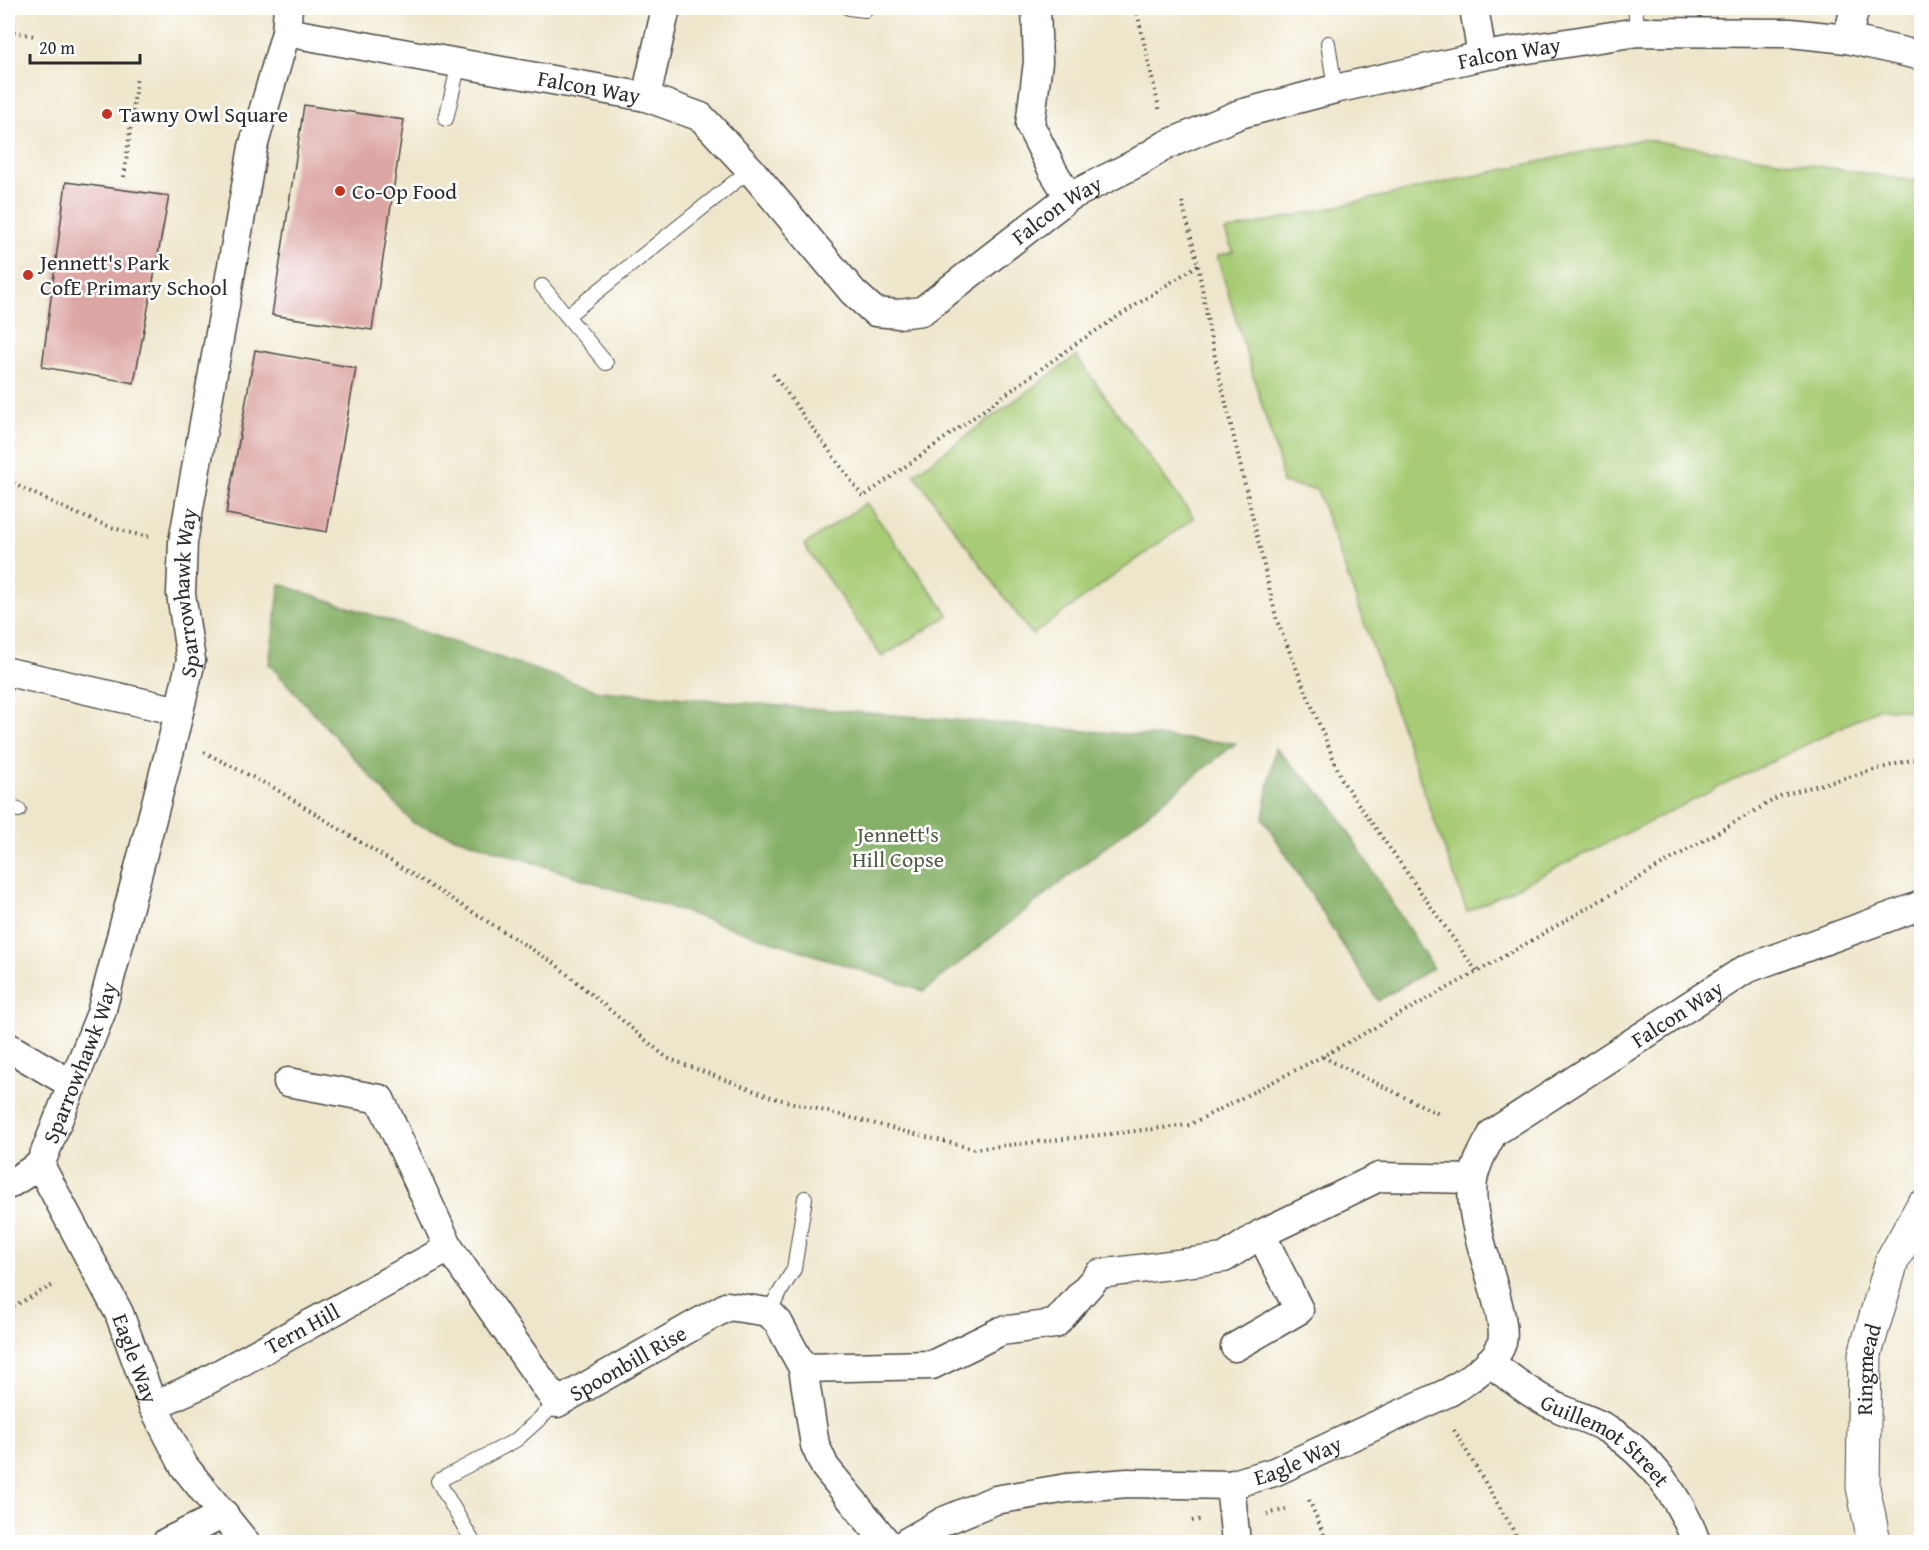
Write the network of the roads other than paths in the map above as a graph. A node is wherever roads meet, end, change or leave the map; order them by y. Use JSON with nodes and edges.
{"nodes":[{"id":1,"x":666,"y":8,"type":"edge"},
{"id":2,"x":849,"y":8,"type":"edge"},
{"id":3,"x":1035,"y":8,"type":"edge"},
{"id":4,"x":1474,"y":8,"type":"edge"},
{"id":5,"x":1855,"y":8,"type":"edge"},
{"id":6,"x":865,"y":10,"type":"dead end"},
{"id":7,"x":287,"y":20,"type":"edge"},
{"id":8,"x":1636,"y":20,"type":"edge"},
{"id":9,"x":1847,"y":39,"type":"junction"},
{"id":10,"x":1328,"y":43,"type":"dead end"},
{"id":11,"x":1482,"y":56,"type":"junction"},
{"id":12,"x":1922,"y":56,"type":"edge"},
{"id":13,"x":459,"y":63,"type":"junction"},
{"id":14,"x":1335,"y":89,"type":"junction"},
{"id":15,"x":646,"y":97,"type":"junction"},
{"id":16,"x":446,"y":119,"type":"dead end"},
{"id":17,"x":751,"y":170,"type":"junction"},
{"id":18,"x":1069,"y":197,"type":"junction"},
{"id":19,"x":542,"y":286,"type":"dead end"},
{"id":20,"x":567,"y":316,"type":"junction"},
{"id":21,"x":606,"y":363,"type":"dead end"},
{"id":22,"x":8,"y":672,"type":"edge"},
{"id":23,"x":179,"y":711,"type":"junction"},
{"id":24,"x":1922,"y":905,"type":"edge"},
{"id":25,"x":8,"y":1047,"type":"edge"},
{"id":26,"x":288,"y":1082,"type":"dead end"},
{"id":27,"x":73,"y":1085,"type":"junction"},
{"id":28,"x":40,"y":1165,"type":"junction"},
{"id":29,"x":1473,"y":1179,"type":"junction"},
{"id":30,"x":8,"y":1185,"type":"edge"},
{"id":31,"x":806,"y":1198,"type":"dead end"},
{"id":32,"x":1922,"y":1207,"type":"edge"},
{"id":33,"x":1261,"y":1234,"type":"junction"},
{"id":34,"x":449,"y":1248,"type":"junction"},
{"id":35,"x":768,"y":1312,"type":"junction"},
{"id":36,"x":1234,"y":1347,"type":"dead end"},
{"id":37,"x":1489,"y":1362,"type":"junction"},
{"id":38,"x":803,"y":1368,"type":"junction"},
{"id":39,"x":557,"y":1403,"type":"junction"},
{"id":40,"x":153,"y":1406,"type":"junction"},
{"id":41,"x":1230,"y":1485,"type":"junction"},
{"id":42,"x":224,"y":1514,"type":"junction"},
{"id":43,"x":167,"y":1542,"type":"edge"},
{"id":44,"x":245,"y":1542,"type":"edge"},
{"id":45,"x":472,"y":1542,"type":"edge"},
{"id":46,"x":886,"y":1542,"type":"edge"},
{"id":47,"x":907,"y":1542,"type":"edge"},
{"id":48,"x":1236,"y":1542,"type":"edge"},
{"id":49,"x":1696,"y":1542,"type":"edge"},
{"id":50,"x":1874,"y":1542,"type":"edge"}],
"edges":[{"from":1,"to":15,"type":"street"},
{"from":2,"to":6,"type":"lane"},
{"from":3,"to":18,"type":"street"},
{"from":4,"to":11,"type":"street"},
{"from":5,"to":9,"type":"street"},
{"from":7,"to":13,"type":"street","name":"Falcon Way"},
{"from":7,"to":23,"type":"street","name":"Sparrowhawk Way"},
{"from":8,"to":9,"type":"street","name":"Falcon Way"},
{"from":8,"to":11,"type":"street","name":"Falcon Way"},
{"from":9,"to":12,"type":"street","name":"Falcon Way"},
{"from":10,"to":14,"type":"lane"},
{"from":11,"to":14,"type":"street","name":"Falcon Way"},
{"from":13,"to":15,"type":"street","name":"Falcon Way"},
{"from":13,"to":16,"type":"lane"},
{"from":14,"to":18,"type":"street","name":"Falcon Way"},
{"from":15,"to":17,"type":"street","name":"Falcon Way"},
{"from":17,"to":18,"type":"street","name":"Falcon Way"},
{"from":17,"to":20,"type":"lane"},
{"from":19,"to":20,"type":"lane"},
{"from":20,"to":21,"type":"lane"},
{"from":22,"to":23,"type":"street"},
{"from":23,"to":27,"type":"street","name":"Sparrowhawk Way"},
{"from":24,"to":29,"type":"street","name":"Falcon Way"},
{"from":25,"to":27,"type":"street"},
{"from":26,"to":34,"type":"street","name":"Spoonbill Rise"},
{"from":27,"to":28,"type":"street","name":"Sparrowhawk Way"},
{"from":28,"to":30,"type":"street"},
{"from":28,"to":40,"type":"street","name":"Eagle Way"},
{"from":29,"to":33,"type":"street"},
{"from":29,"to":37,"type":"street","name":"Eagle Way"},
{"from":31,"to":35,"type":"lane"},
{"from":32,"to":50,"type":"street","name":"Ringmead"},
{"from":33,"to":36,"type":"street"},
{"from":33,"to":38,"type":"street"},
{"from":34,"to":39,"type":"street","name":"Spoonbill Rise"},
{"from":34,"to":40,"type":"street","name":"Tern Hill"},
{"from":35,"to":38,"type":"street"},
{"from":35,"to":39,"type":"street","name":"Spoonbill Rise"},
{"from":37,"to":41,"type":"street","name":"Eagle Way"},
{"from":37,"to":49,"type":"street","name":"Guillemot Street"},
{"from":38,"to":46,"type":"street"},
{"from":39,"to":45,"type":"lane"},
{"from":40,"to":42,"type":"street","name":"Eagle Way"},
{"from":41,"to":47,"type":"street","name":"Eagle Way"},
{"from":41,"to":48,"type":"street"},
{"from":42,"to":43,"type":"street"},
{"from":42,"to":44,"type":"street","name":"Eagle Way"}]}
